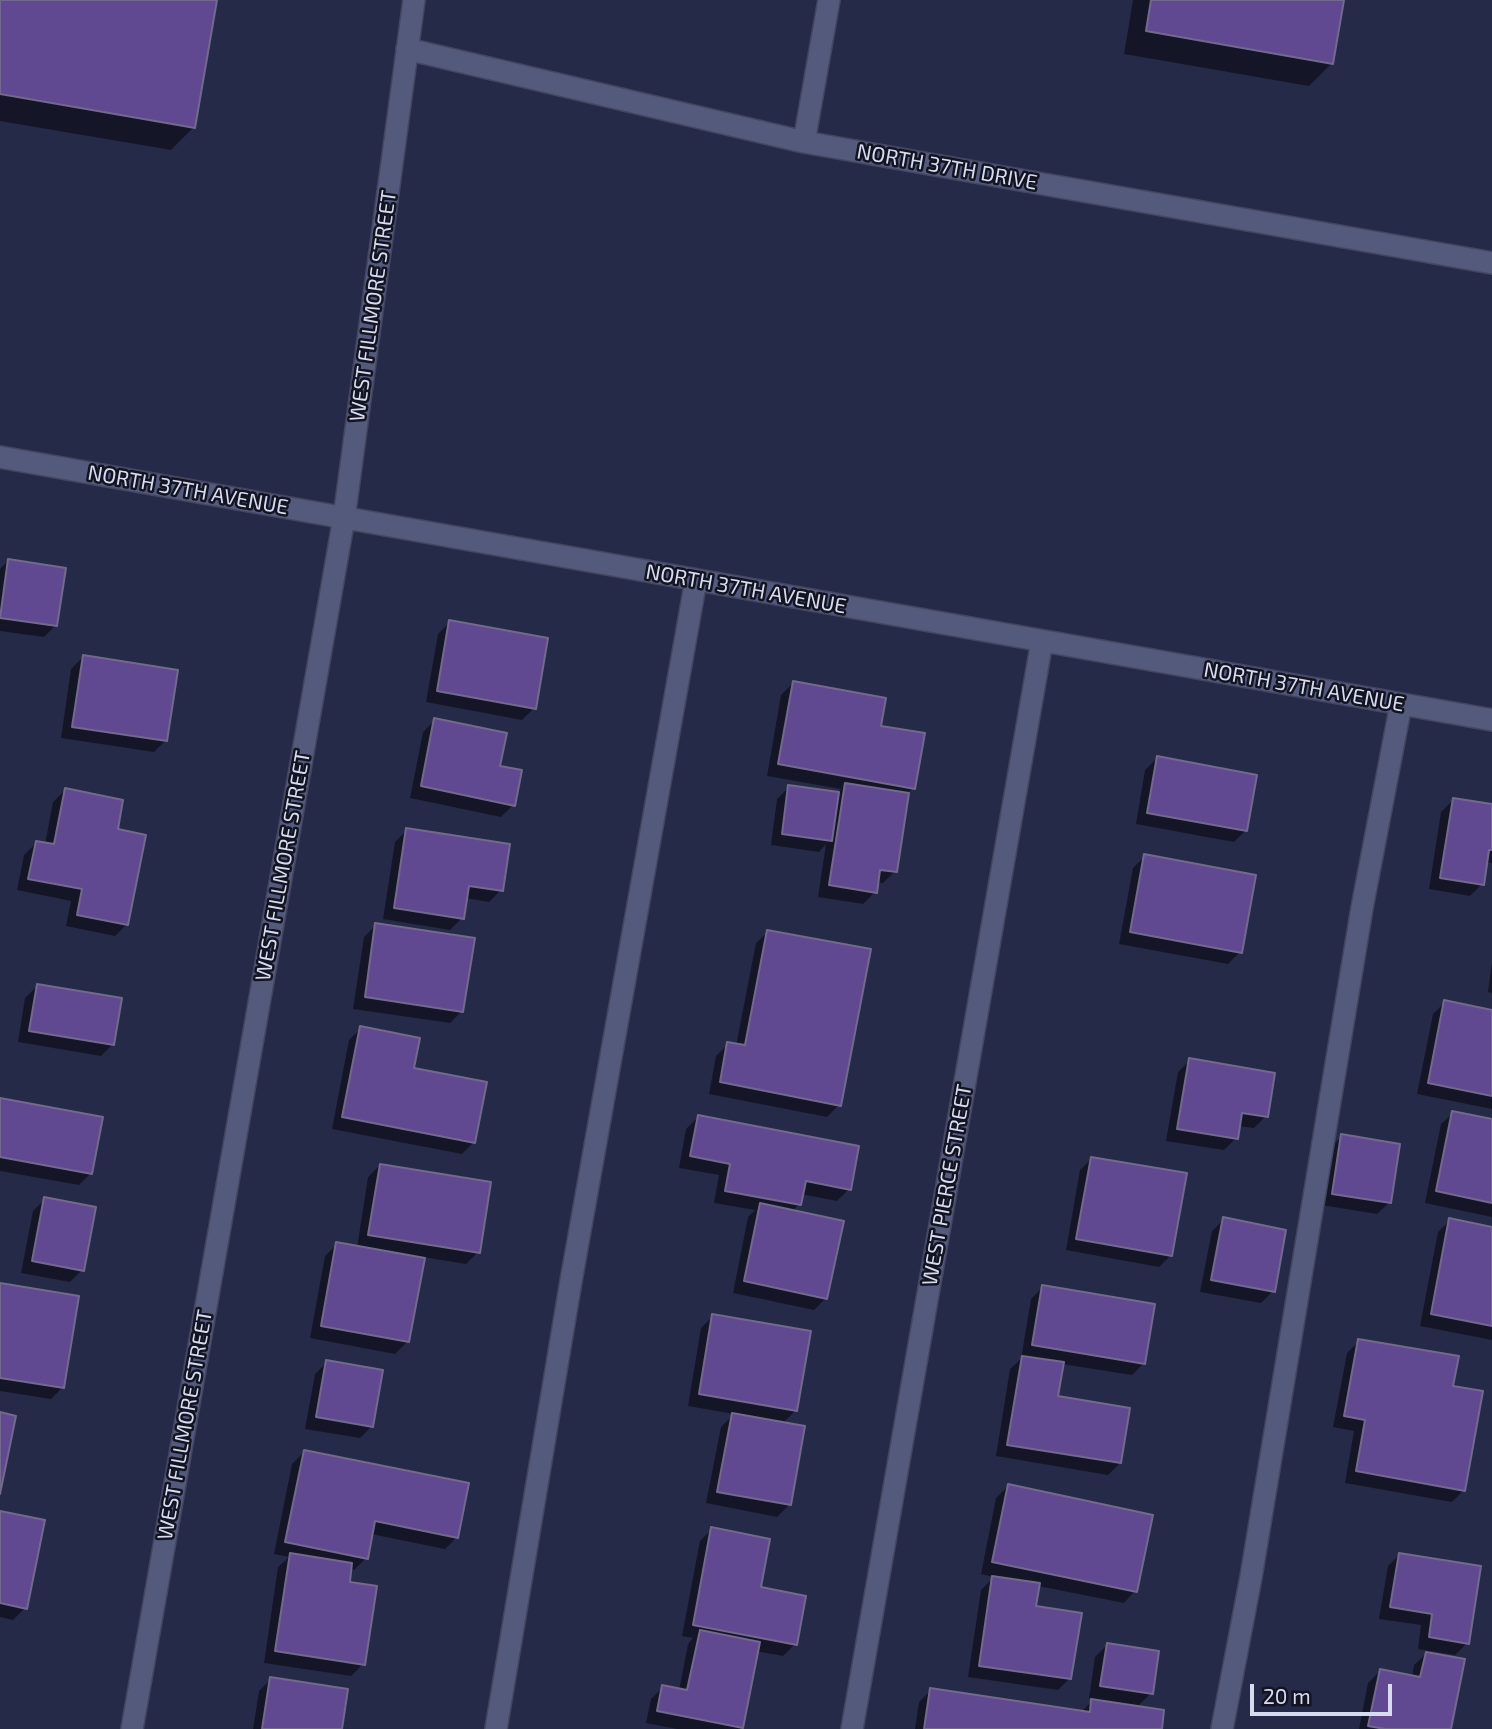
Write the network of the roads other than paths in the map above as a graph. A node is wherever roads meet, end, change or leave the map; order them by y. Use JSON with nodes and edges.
{"nodes":[{"id":1,"x":414,"y":0,"type":"edge"},
{"id":2,"x":829,"y":0,"type":"edge"},
{"id":3,"x":407,"y":49,"type":"junction"},
{"id":4,"x":804,"y":142,"type":"junction"},
{"id":5,"x":1492,"y":263,"type":"edge"},
{"id":6,"x":0,"y":457,"type":"edge"},
{"id":7,"x":344,"y":518,"type":"junction"},
{"id":8,"x":696,"y":580,"type":"junction"},
{"id":9,"x":1042,"y":641,"type":"junction"},
{"id":10,"x":1401,"y":704,"type":"junction"},
{"id":11,"x":1492,"y":720,"type":"edge"},
{"id":12,"x":132,"y":1729,"type":"edge"},
{"id":13,"x":496,"y":1729,"type":"edge"},
{"id":14,"x":852,"y":1729,"type":"edge"},
{"id":15,"x":1222,"y":1729,"type":"edge"}],
"edges":[{"from":1,"to":3,"type":"street","name":"WEST FILLMORE STREET"},
{"from":2,"to":4,"type":"street"},
{"from":3,"to":4,"type":"street","name":"NORTH 37TH DRIVE"},
{"from":3,"to":7,"type":"street","name":"WEST FILLMORE STREET"},
{"from":4,"to":5,"type":"street","name":"NORTH 37TH DRIVE"},
{"from":6,"to":7,"type":"street","name":"NORTH 37TH AVENUE"},
{"from":7,"to":8,"type":"street","name":"NORTH 37TH AVENUE"},
{"from":7,"to":12,"type":"street","name":"WEST FILLMORE STREET"},
{"from":8,"to":9,"type":"street","name":"NORTH 37TH AVENUE"},
{"from":8,"to":13,"type":"street"},
{"from":9,"to":10,"type":"street","name":"NORTH 37TH AVENUE"},
{"from":9,"to":14,"type":"street","name":"WEST PIERCE STREET"},
{"from":10,"to":11,"type":"street","name":"NORTH 37TH AVENUE"},
{"from":10,"to":15,"type":"street"}]}
